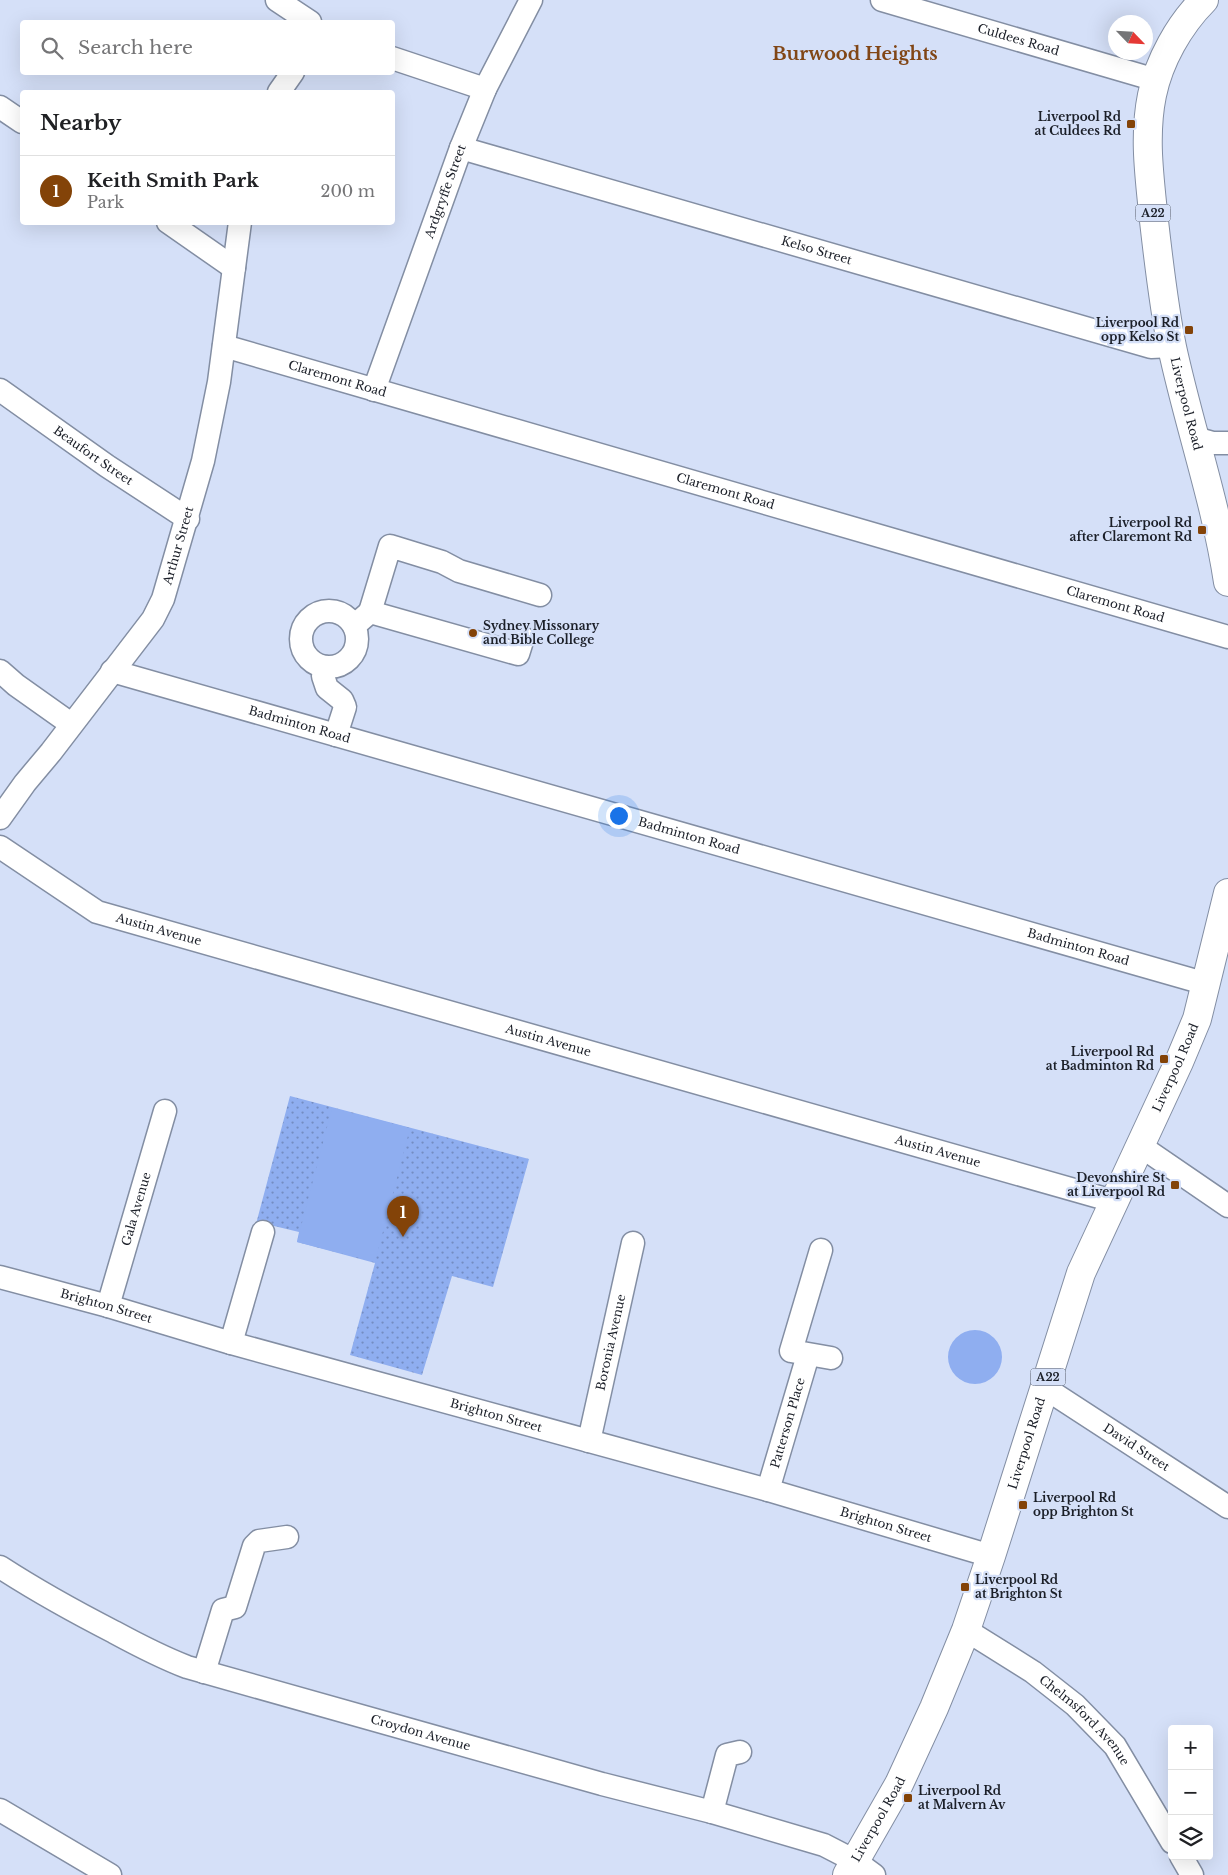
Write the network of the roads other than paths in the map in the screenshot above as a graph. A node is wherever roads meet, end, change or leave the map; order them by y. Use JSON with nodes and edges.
{"nodes":[{"id":1,"x":277,"y":0,"type":"edge"},
{"id":2,"x":531,"y":0,"type":"edge"},
{"id":3,"x":882,"y":0,"type":"edge"},
{"id":4,"x":1204,"y":0,"type":"edge"},
{"id":5,"x":307,"y":20,"type":"edge"},
{"id":6,"x":395,"y":59,"type":"edge"},
{"id":7,"x":291,"y":75,"type":"edge"},
{"id":8,"x":1156,"y":80,"type":"junction"},
{"id":9,"x":485,"y":89,"type":"junction"},
{"id":10,"x":280,"y":90,"type":"edge"},
{"id":11,"x":0,"y":107,"type":"edge"},
{"id":12,"x":20,"y":121,"type":"edge"},
{"id":13,"x":461,"y":148,"type":"junction"},
{"id":14,"x":172,"y":225,"type":"edge"},
{"id":15,"x":240,"y":225,"type":"edge"},
{"id":16,"x":234,"y":268,"type":"junction"},
{"id":17,"x":224,"y":346,"type":"junction"},
{"id":18,"x":1172,"y":346,"type":"junction"},
{"id":19,"x":0,"y":390,"type":"edge"},
{"id":20,"x":374,"y":390,"type":"junction"},
{"id":21,"x":1195,"y":438,"type":"junction"},
{"id":22,"x":1228,"y":443,"type":"edge"},
{"id":23,"x":188,"y":519,"type":"junction"},
{"id":24,"x":1225,"y":529,"type":"edge"},
{"id":25,"x":1228,"y":582,"type":"edge"},
{"id":26,"x":540,"y":595,"type":"dead end"},
{"id":27,"x":362,"y":619,"type":"junction"},
{"id":28,"x":1228,"y":637,"type":"edge"},
{"id":29,"x":523,"y":638,"type":"dead end"},
{"id":30,"x":326,"y":668,"type":"junction"},
{"id":31,"x":0,"y":670,"type":"edge"},
{"id":32,"x":112,"y":672,"type":"junction"},
{"id":33,"x":71,"y":724,"type":"junction"},
{"id":34,"x":336,"y":735,"type":"junction"},
{"id":35,"x":0,"y":818,"type":"edge"},
{"id":36,"x":0,"y":847,"type":"edge"},
{"id":37,"x":1227,"y":902,"type":"edge"},
{"id":38,"x":1207,"y":984,"type":"junction"},
{"id":39,"x":165,"y":1111,"type":"dead end"},
{"id":40,"x":1139,"y":1145,"type":"junction"},
{"id":41,"x":1113,"y":1201,"type":"junction"},
{"id":42,"x":1228,"y":1206,"type":"edge"},
{"id":43,"x":263,"y":1232,"type":"dead end"},
{"id":44,"x":633,"y":1243,"type":"dead end"},
{"id":45,"x":821,"y":1250,"type":"dead end"},
{"id":46,"x":0,"y":1277,"type":"edge"},
{"id":47,"x":108,"y":1306,"type":"junction"},
{"id":48,"x":231,"y":1343,"type":"junction"},
{"id":49,"x":808,"y":1355,"type":"junction"},
{"id":50,"x":831,"y":1358,"type":"dead end"},
{"id":51,"x":1045,"y":1388,"type":"junction"},
{"id":52,"x":589,"y":1441,"type":"junction"},
{"id":53,"x":768,"y":1490,"type":"junction"},
{"id":54,"x":1228,"y":1507,"type":"edge"},
{"id":55,"x":287,"y":1536,"type":"dead end"},
{"id":56,"x":991,"y":1556,"type":"junction"},
{"id":57,"x":0,"y":1567,"type":"edge"},
{"id":58,"x":966,"y":1630,"type":"junction"},
{"id":59,"x":204,"y":1672,"type":"junction"},
{"id":60,"x":740,"y":1752,"type":"dead end"},
{"id":61,"x":0,"y":1810,"type":"edge"},
{"id":62,"x":712,"y":1812,"type":"junction"},
{"id":63,"x":1168,"y":1835,"type":"edge"},
{"id":64,"x":1183,"y":1860,"type":"edge"},
{"id":65,"x":859,"y":1870,"type":"edge"},
{"id":66,"x":110,"y":1875,"type":"edge"},
{"id":67,"x":1192,"y":1875,"type":"edge"}],
"edges":[{"from":1,"to":5,"type":"street"},
{"from":2,"to":9,"type":"street","name":"Ardgryffe Street"},
{"from":3,"to":8,"type":"street","name":"Culdees Road"},
{"from":4,"to":8,"type":"highway","name":"Liverpool Road","number":"A22"},
{"from":6,"to":9,"type":"street"},
{"from":7,"to":10,"type":"street"},
{"from":8,"to":18,"type":"highway","name":"Liverpool Road","number":"A22"},
{"from":9,"to":13,"type":"street","name":"Ardgryffe Street"},
{"from":11,"to":12,"type":"street"},
{"from":13,"to":18,"type":"street","name":"Kelso Street"},
{"from":13,"to":20,"type":"street","name":"Ardgryffe Street"},
{"from":14,"to":16,"type":"street"},
{"from":15,"to":16,"type":"street","name":"Arthur Street"},
{"from":16,"to":17,"type":"street","name":"Arthur Street"},
{"from":17,"to":20,"type":"street","name":"Claremont Road"},
{"from":17,"to":23,"type":"street","name":"Arthur Street"},
{"from":18,"to":21,"type":"highway","name":"Liverpool Road","number":"A22"},
{"from":19,"to":23,"type":"street","name":"Beaufort Street"},
{"from":20,"to":28,"type":"street","name":"Claremont Road"},
{"from":21,"to":22,"type":"street"},
{"from":21,"to":24,"type":"highway","name":"Liverpool Road","number":"A22"},
{"from":23,"to":32,"type":"street","name":"Arthur Street"},
{"from":24,"to":25,"type":"highway","name":"Liverpool Road","number":"A22"},
{"from":26,"to":27,"type":"street"},
{"from":27,"to":29,"type":"street"},
{"from":27,"to":30,"type":"street"},
{"from":27,"to":30,"type":"street"},
{"from":30,"to":34,"type":"street"},
{"from":31,"to":33,"type":"street"},
{"from":32,"to":33,"type":"street","name":"Arthur Street"},
{"from":32,"to":34,"type":"street","name":"Badminton Road"},
{"from":33,"to":35,"type":"street","name":"Arthur Street"},
{"from":34,"to":38,"type":"street","name":"Badminton Road"},
{"from":36,"to":41,"type":"street","name":"Austin Avenue"},
{"from":37,"to":38,"type":"highway","name":"Liverpool Road","number":"A22"},
{"from":38,"to":40,"type":"highway","name":"Liverpool Road","number":"A22"},
{"from":39,"to":47,"type":"street","name":"Gala Avenue"},
{"from":40,"to":41,"type":"highway","name":"Liverpool Road","number":"A22"},
{"from":40,"to":42,"type":"street"},
{"from":41,"to":51,"type":"highway","name":"Liverpool Road","number":"A22"},
{"from":43,"to":48,"type":"street"},
{"from":44,"to":52,"type":"street","name":"Boronia Avenue"},
{"from":45,"to":49,"type":"street"},
{"from":46,"to":47,"type":"street","name":"Brighton Street"},
{"from":47,"to":48,"type":"street","name":"Brighton Street"},
{"from":48,"to":52,"type":"street","name":"Brighton Street"},
{"from":49,"to":50,"type":"street"},
{"from":49,"to":53,"type":"street","name":"Patterson Place"},
{"from":51,"to":54,"type":"street","name":"David Street"},
{"from":51,"to":56,"type":"highway","name":"Liverpool Road","number":"A22"},
{"from":52,"to":53,"type":"street","name":"Brighton Street"},
{"from":53,"to":56,"type":"street","name":"Brighton Street"},
{"from":55,"to":59,"type":"street"},
{"from":56,"to":58,"type":"highway","name":"Liverpool Road","number":"A22"},
{"from":57,"to":59,"type":"street","name":"Croydon Avenue"},
{"from":58,"to":63,"type":"street","name":"Chelmsford Avenue"},
{"from":58,"to":65,"type":"highway","name":"Liverpool Road","number":"A22"},
{"from":59,"to":62,"type":"street","name":"Croydon Avenue"},
{"from":60,"to":62,"type":"street"},
{"from":61,"to":66,"type":"street"},
{"from":62,"to":65,"type":"street","name":"Croydon Avenue"},
{"from":64,"to":67,"type":"street"}]}
